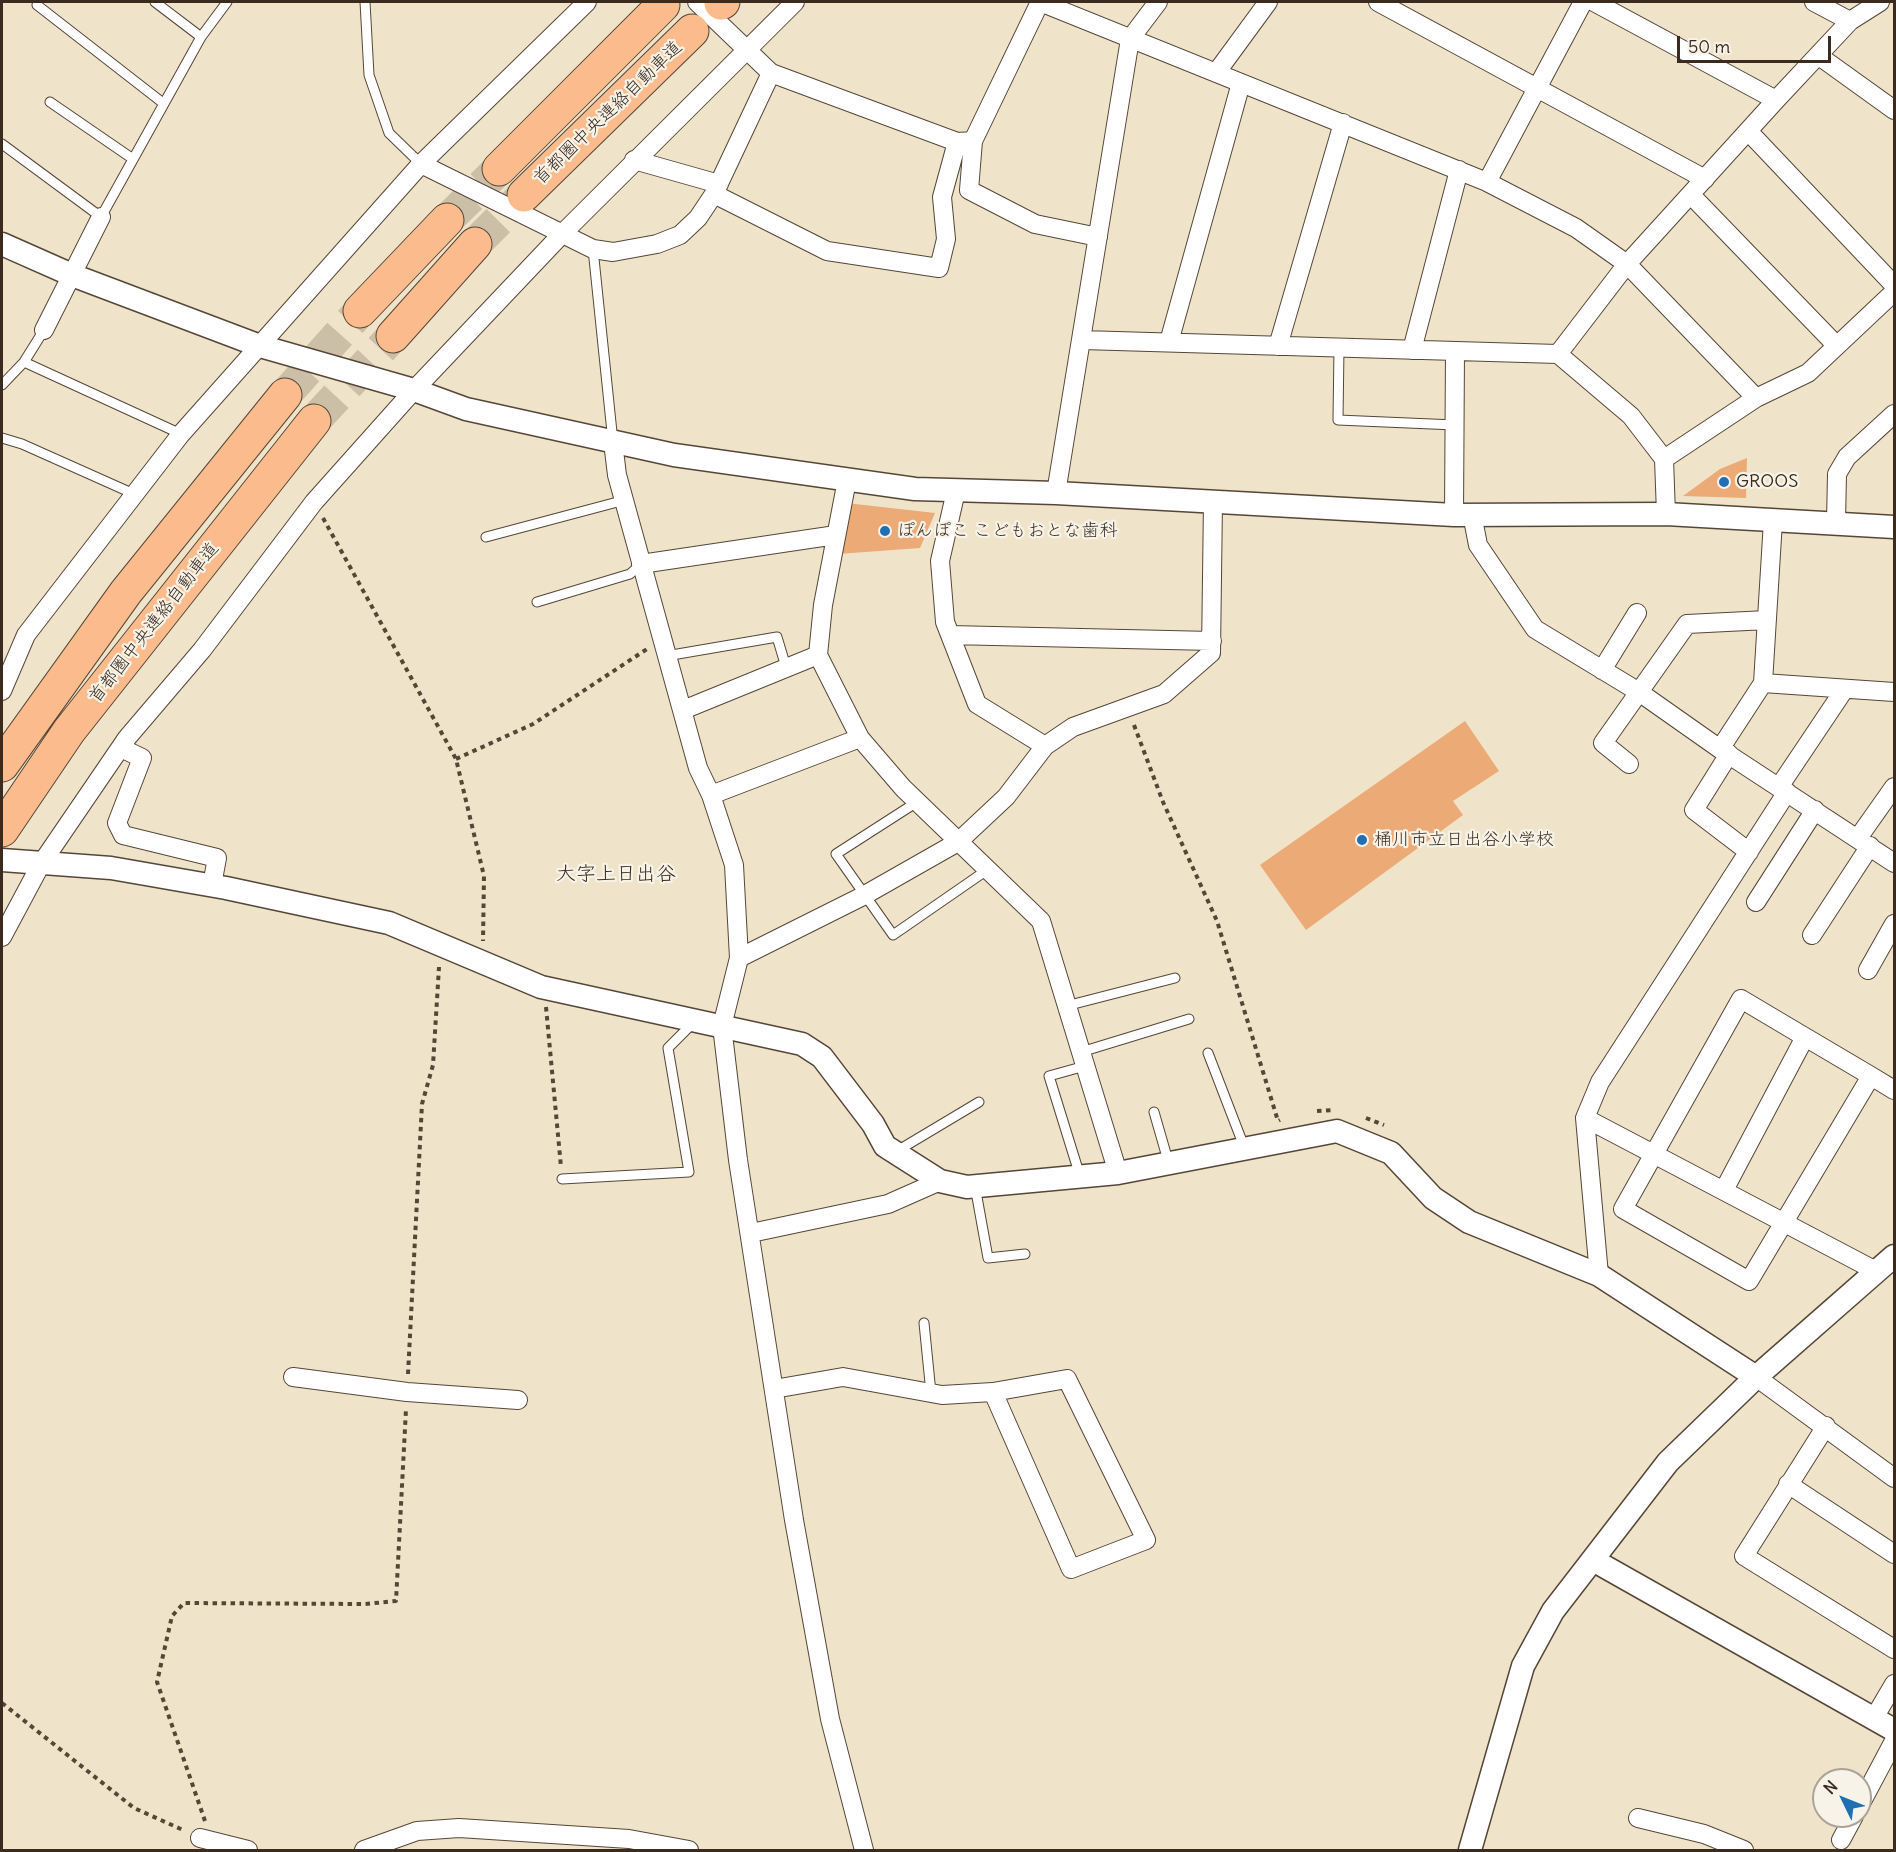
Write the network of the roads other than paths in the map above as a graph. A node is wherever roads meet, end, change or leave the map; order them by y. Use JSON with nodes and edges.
{"nodes":[{"id":1,"x":155,"y":2,"type":"edge"},
{"id":2,"x":228,"y":2,"type":"edge"},
{"id":3,"x":365,"y":2,"type":"edge"},
{"id":4,"x":587,"y":2,"type":"edge"},
{"id":5,"x":795,"y":2,"type":"edge"},
{"id":6,"x":1158,"y":2,"type":"edge"},
{"id":7,"x":1269,"y":2,"type":"edge"},
{"id":8,"x":1377,"y":2,"type":"edge"},
{"id":9,"x":1583,"y":2,"type":"edge"},
{"id":10,"x":1594,"y":2,"type":"edge"},
{"id":11,"x":1814,"y":2,"type":"edge"},
{"id":12,"x":1880,"y":2,"type":"edge"},
{"id":13,"x":37,"y":5,"type":"dead end"},
{"id":14,"x":663,"y":5,"type":"dead end"},
{"id":15,"x":708,"y":9,"type":"edge"},
{"id":16,"x":1850,"y":21,"type":"junction"},
{"id":17,"x":201,"y":37,"type":"junction"},
{"id":18,"x":1130,"y":39,"type":"junction"},
{"id":19,"x":745,"y":49,"type":"junction"},
{"id":20,"x":1819,"y":56,"type":"junction"},
{"id":21,"x":771,"y":73,"type":"junction"},
{"id":22,"x":1216,"y":73,"type":"junction"},
{"id":23,"x":1241,"y":83,"type":"junction"},
{"id":24,"x":1539,"y":89,"type":"junction"},
{"id":25,"x":1776,"y":100,"type":"junction"},
{"id":26,"x":50,"y":102,"type":"dead end"},
{"id":27,"x":163,"y":103,"type":"junction"},
{"id":28,"x":1894,"y":110,"type":"edge"},
{"id":29,"x":1343,"y":123,"type":"junction"},
{"id":30,"x":1749,"y":132,"type":"junction"},
{"id":31,"x":965,"y":142,"type":"junction"},
{"id":32,"x":2,"y":144,"type":"edge"},
{"id":33,"x":133,"y":159,"type":"junction"},
{"id":34,"x":634,"y":160,"type":"junction"},
{"id":35,"x":421,"y":164,"type":"junction"},
{"id":36,"x":499,"y":169,"type":"tunnel mouth"},
{"id":37,"x":1460,"y":170,"type":"junction"},
{"id":38,"x":1705,"y":179,"type":"junction"},
{"id":39,"x":1487,"y":182,"type":"junction"},
{"id":40,"x":716,"y":189,"type":"junction"},
{"id":41,"x":524,"y":195,"type":"tunnel mouth"},
{"id":42,"x":1690,"y":195,"type":"junction"},
{"id":43,"x":101,"y":217,"type":"junction"},
{"id":44,"x":447,"y":220,"type":"tunnel mouth"},
{"id":45,"x":561,"y":234,"type":"junction"},
{"id":46,"x":1098,"y":237,"type":"junction"},
{"id":47,"x":2,"y":244,"type":"edge"},
{"id":48,"x":475,"y":244,"type":"tunnel mouth"},
{"id":49,"x":593,"y":249,"type":"junction"},
{"id":50,"x":1627,"y":264,"type":"junction"},
{"id":51,"x":72,"y":274,"type":"junction"},
{"id":52,"x":1894,"y":285,"type":"edge"},
{"id":53,"x":1894,"y":292,"type":"edge"},
{"id":54,"x":360,"y":311,"type":"tunnel mouth"},
{"id":55,"x":44,"y":330,"type":"joint"},
{"id":56,"x":393,"y":336,"type":"tunnel mouth"},
{"id":57,"x":1082,"y":340,"type":"junction"},
{"id":58,"x":1169,"y":342,"type":"junction"},
{"id":59,"x":1836,"y":345,"type":"junction"},
{"id":60,"x":260,"y":346,"type":"junction"},
{"id":61,"x":1278,"y":346,"type":"junction"},
{"id":62,"x":1339,"y":348,"type":"junction"},
{"id":63,"x":1412,"y":350,"type":"junction"},
{"id":64,"x":1455,"y":351,"type":"junction"},
{"id":65,"x":1558,"y":354,"type":"junction"},
{"id":66,"x":24,"y":362,"type":"junction"},
{"id":67,"x":2,"y":385,"type":"edge"},
{"id":68,"x":414,"y":390,"type":"junction"},
{"id":69,"x":285,"y":395,"type":"tunnel mouth"},
{"id":70,"x":1756,"y":398,"type":"junction"},
{"id":71,"x":1894,"y":414,"type":"edge"},
{"id":72,"x":314,"y":421,"type":"tunnel mouth"},
{"id":73,"x":1455,"y":425,"type":"junction"},
{"id":74,"x":181,"y":434,"type":"junction"},
{"id":75,"x":2,"y":438,"type":"edge"},
{"id":76,"x":613,"y":442,"type":"junction"},
{"id":77,"x":1664,"y":459,"type":"junction"},
{"id":78,"x":847,"y":480,"type":"junction"},
{"id":79,"x":956,"y":491,"type":"junction"},
{"id":80,"x":1056,"y":493,"type":"junction"},
{"id":81,"x":134,"y":494,"type":"junction"},
{"id":82,"x":625,"y":500,"type":"junction"},
{"id":83,"x":1213,"y":501,"type":"junction"},
{"id":84,"x":1666,"y":514,"type":"junction"},
{"id":85,"x":1463,"y":515,"type":"junction"},
{"id":86,"x":1773,"y":521,"type":"junction"},
{"id":87,"x":1836,"y":522,"type":"junction"},
{"id":88,"x":1894,"y":526,"type":"edge"},
{"id":89,"x":836,"y":535,"type":"junction"},
{"id":90,"x":486,"y":537,"type":"dead end"},
{"id":91,"x":641,"y":564,"type":"junction"},
{"id":92,"x":537,"y":602,"type":"dead end"},
{"id":93,"x":1637,"y":613,"type":"dead end"},
{"id":94,"x":1767,"y":620,"type":"junction"},
{"id":95,"x":950,"y":635,"type":"junction"},
{"id":96,"x":1212,"y":641,"type":"junction"},
{"id":97,"x":664,"y":647,"type":"junction"},
{"id":98,"x":818,"y":655,"type":"junction"},
{"id":99,"x":786,"y":667,"type":"junction"},
{"id":100,"x":1602,"y":670,"type":"junction"},
{"id":101,"x":1763,"y":683,"type":"junction"},
{"id":102,"x":1844,"y":690,"type":"junction"},
{"id":103,"x":2,"y":691,"type":"edge"},
{"id":104,"x":1639,"y":692,"type":"junction"},
{"id":105,"x":1894,"y":692,"type":"edge"},
{"id":106,"x":683,"y":710,"type":"junction"},
{"id":107,"x":860,"y":738,"type":"junction"},
{"id":108,"x":1045,"y":746,"type":"junction"},
{"id":109,"x":121,"y":748,"type":"junction"},
{"id":110,"x":1724,"y":752,"type":"junction"},
{"id":111,"x":1629,"y":764,"type":"dead end"},
{"id":112,"x":2,"y":765,"type":"edge"},
{"id":113,"x":1894,"y":787,"type":"edge"},
{"id":114,"x":1783,"y":790,"type":"junction"},
{"id":115,"x":711,"y":795,"type":"junction"},
{"id":116,"x":917,"y":802,"type":"junction"},
{"id":117,"x":1815,"y":810,"type":"junction"},
{"id":118,"x":2,"y":830,"type":"edge"},
{"id":119,"x":958,"y":842,"type":"junction"},
{"id":120,"x":1864,"y":842,"type":"junction"},
{"id":121,"x":1749,"y":852,"type":"junction"},
{"id":122,"x":2,"y":860,"type":"edge"},
{"id":123,"x":37,"y":863,"type":"junction"},
{"id":124,"x":1894,"y":863,"type":"edge"},
{"id":125,"x":987,"y":870,"type":"junction"},
{"id":126,"x":212,"y":885,"type":"junction"},
{"id":127,"x":863,"y":896,"type":"junction"},
{"id":128,"x":1756,"y":902,"type":"dead end"},
{"id":129,"x":1894,"y":924,"type":"edge"},
{"id":130,"x":1812,"y":935,"type":"dead end"},
{"id":131,"x":2,"y":937,"type":"edge"},
{"id":132,"x":739,"y":958,"type":"junction"},
{"id":133,"x":1868,"y":970,"type":"dead end"},
{"id":134,"x":1175,"y":978,"type":"dead end"},
{"id":135,"x":1066,"y":1006,"type":"junction"},
{"id":136,"x":696,"y":1020,"type":"junction"},
{"id":137,"x":1189,"y":1020,"type":"dead end"},
{"id":138,"x":722,"y":1026,"type":"junction"},
{"id":139,"x":1805,"y":1037,"type":"junction"},
{"id":140,"x":1208,"y":1053,"type":"dead end"},
{"id":141,"x":1083,"y":1059,"type":"junction"},
{"id":142,"x":1871,"y":1077,"type":"junction"},
{"id":143,"x":1894,"y":1090,"type":"edge"},
{"id":144,"x":979,"y":1102,"type":"dead end"},
{"id":145,"x":1154,"y":1112,"type":"dead end"},
{"id":146,"x":1585,"y":1118,"type":"junction"},
{"id":147,"x":1245,"y":1149,"type":"junction"},
{"id":148,"x":895,"y":1153,"type":"junction"},
{"id":149,"x":1654,"y":1154,"type":"junction"},
{"id":150,"x":1169,"y":1164,"type":"junction"},
{"id":151,"x":1118,"y":1173,"type":"junction"},
{"id":152,"x":1081,"y":1177,"type":"junction"},
{"id":153,"x":562,"y":1179,"type":"road end"},
{"id":154,"x":940,"y":1181,"type":"junction"},
{"id":155,"x":975,"y":1186,"type":"junction"},
{"id":156,"x":1724,"y":1190,"type":"junction"},
{"id":157,"x":1784,"y":1222,"type":"junction"},
{"id":158,"x":751,"y":1233,"type":"junction"},
{"id":159,"x":1025,"y":1254,"type":"dead end"},
{"id":160,"x":1894,"y":1256,"type":"edge"},
{"id":161,"x":1876,"y":1270,"type":"junction"},
{"id":162,"x":1599,"y":1275,"type":"junction"},
{"id":163,"x":924,"y":1323,"type":"dead end"},
{"id":164,"x":293,"y":1377,"type":"dead end"},
{"id":165,"x":1756,"y":1377,"type":"junction"},
{"id":166,"x":774,"y":1389,"type":"junction"},
{"id":167,"x":993,"y":1392,"type":"junction"},
{"id":168,"x":931,"y":1393,"type":"junction"},
{"id":169,"x":518,"y":1400,"type":"dead end"},
{"id":170,"x":1826,"y":1426,"type":"junction"},
{"id":171,"x":1894,"y":1478,"type":"edge"},
{"id":172,"x":1788,"y":1484,"type":"junction"},
{"id":173,"x":1894,"y":1554,"type":"edge"},
{"id":174,"x":1593,"y":1560,"type":"junction"},
{"id":175,"x":1894,"y":1649,"type":"edge"},
{"id":176,"x":1894,"y":1684,"type":"edge"},
{"id":177,"x":1874,"y":1718,"type":"junction"},
{"id":178,"x":1894,"y":1730,"type":"edge"},
{"id":179,"x":1894,"y":1741,"type":"edge"},
{"id":180,"x":1872,"y":1782,"type":"edge"},
{"id":181,"x":1638,"y":1818,"type":"dead end"},
{"id":182,"x":1848,"y":1828,"type":"edge"},
{"id":183,"x":206,"y":1840,"type":"road end"},
{"id":184,"x":1841,"y":1840,"type":"dead end"},
{"id":185,"x":248,"y":1851,"type":"edge"},
{"id":186,"x":364,"y":1851,"type":"edge"},
{"id":187,"x":689,"y":1851,"type":"edge"},
{"id":188,"x":864,"y":1851,"type":"edge"},
{"id":189,"x":1470,"y":1851,"type":"edge"},
{"id":190,"x":1744,"y":1851,"type":"edge"}],
"edges":[{"from":1,"to":17,"type":"lane"},
{"from":2,"to":17,"type":"lane"},
{"from":3,"to":35,"type":"lane"},
{"from":4,"to":35,"type":"street"},
{"from":5,"to":19,"type":"street"},
{"from":6,"to":18,"type":"street"},
{"from":7,"to":22,"type":"street"},
{"from":8,"to":24,"type":"street"},
{"from":9,"to":24,"type":"street"},
{"from":10,"to":25,"type":"street"},
{"from":11,"to":16,"type":"street"},
{"from":12,"to":16,"type":"street"},
{"from":13,"to":27,"type":"lane"},
{"from":14,"to":36,"type":"highway","name":"首都圏中央連絡自動車道"},
{"from":15,"to":19,"type":"street"},
{"from":15,"to":41,"type":"highway","name":"首都圏中央連絡自動車道"},
{"from":16,"to":20,"type":"street"},
{"from":17,"to":27,"type":"lane"},
{"from":18,"to":22,"type":"street"},
{"from":18,"to":31,"type":"street"},
{"from":18,"to":46,"type":"street"},
{"from":19,"to":21,"type":"street"},
{"from":19,"to":34,"type":"street"},
{"from":20,"to":25,"type":"street"},
{"from":20,"to":28,"type":"street"},
{"from":21,"to":31,"type":"street"},
{"from":21,"to":40,"type":"street"},
{"from":22,"to":23,"type":"street"},
{"from":23,"to":29,"type":"street"},
{"from":23,"to":58,"type":"street"},
{"from":24,"to":38,"type":"street"},
{"from":24,"to":39,"type":"street"},
{"from":25,"to":30,"type":"street"},
{"from":26,"to":33,"type":"lane"},
{"from":27,"to":33,"type":"lane"},
{"from":29,"to":37,"type":"street"},
{"from":29,"to":61,"type":"street"},
{"from":30,"to":38,"type":"street"},
{"from":30,"to":52,"type":"street"},
{"from":31,"to":40,"type":"street"},
{"from":31,"to":46,"type":"street"},
{"from":32,"to":43,"type":"lane"},
{"from":33,"to":43,"type":"lane"},
{"from":34,"to":40,"type":"street"},
{"from":34,"to":45,"type":"street"},
{"from":35,"to":45,"type":"street"},
{"from":35,"to":60,"type":"street"},
{"from":37,"to":39,"type":"street"},
{"from":37,"to":63,"type":"street"},
{"from":38,"to":42,"type":"street"},
{"from":39,"to":50,"type":"street"},
{"from":40,"to":49,"type":"street"},
{"from":42,"to":50,"type":"street"},
{"from":42,"to":59,"type":"street"},
{"from":43,"to":51,"type":"street"},
{"from":44,"to":54,"type":"highway"},
{"from":45,"to":49,"type":"street"},
{"from":45,"to":68,"type":"street"},
{"from":46,"to":57,"type":"street"},
{"from":47,"to":51,"type":"street"},
{"from":48,"to":56,"type":"highway"},
{"from":49,"to":76,"type":"lane"},
{"from":50,"to":65,"type":"street"},
{"from":50,"to":70,"type":"street"},
{"from":51,"to":55,"type":"street"},
{"from":51,"to":60,"type":"street"},
{"from":53,"to":59,"type":"street"},
{"from":55,"to":66,"type":"lane"},
{"from":57,"to":58,"type":"street"},
{"from":57,"to":80,"type":"street"},
{"from":58,"to":61,"type":"street"},
{"from":59,"to":70,"type":"street"},
{"from":60,"to":68,"type":"street"},
{"from":60,"to":74,"type":"street"},
{"from":61,"to":62,"type":"street"},
{"from":62,"to":63,"type":"street"},
{"from":62,"to":73,"type":"lane"},
{"from":63,"to":64,"type":"street"},
{"from":64,"to":65,"type":"street"},
{"from":64,"to":73,"type":"street"},
{"from":65,"to":77,"type":"street"},
{"from":66,"to":67,"type":"lane"},
{"from":66,"to":74,"type":"lane"},
{"from":68,"to":76,"type":"street"},
{"from":68,"to":109,"type":"street"},
{"from":69,"to":112,"type":"highway","name":"首都圏中央連絡自動車道"},
{"from":70,"to":77,"type":"street"},
{"from":71,"to":87,"type":"street"},
{"from":72,"to":118,"type":"highway","name":"首都圏中央連絡自動車道"},
{"from":73,"to":85,"type":"street"},
{"from":74,"to":81,"type":"street"},
{"from":75,"to":81,"type":"lane"},
{"from":76,"to":78,"type":"street"},
{"from":76,"to":82,"type":"street"},
{"from":77,"to":84,"type":"street"},
{"from":78,"to":79,"type":"street"},
{"from":78,"to":89,"type":"street"},
{"from":79,"to":80,"type":"street"},
{"from":79,"to":95,"type":"street"},
{"from":80,"to":83,"type":"street"},
{"from":81,"to":103,"type":"street"},
{"from":82,"to":90,"type":"lane"},
{"from":82,"to":91,"type":"street"},
{"from":83,"to":85,"type":"street"},
{"from":83,"to":96,"type":"street"},
{"from":84,"to":85,"type":"street"},
{"from":84,"to":86,"type":"street"},
{"from":85,"to":100,"type":"street"},
{"from":86,"to":87,"type":"street"},
{"from":86,"to":94,"type":"street"},
{"from":87,"to":88,"type":"street"},
{"from":89,"to":91,"type":"street"},
{"from":89,"to":98,"type":"street"},
{"from":91,"to":92,"type":"lane"},
{"from":91,"to":97,"type":"street"},
{"from":93,"to":100,"type":"street"},
{"from":94,"to":101,"type":"street"},
{"from":94,"to":104,"type":"street"},
{"from":95,"to":96,"type":"street"},
{"from":95,"to":108,"type":"street"},
{"from":96,"to":108,"type":"street"},
{"from":97,"to":99,"type":"lane"},
{"from":97,"to":106,"type":"street"},
{"from":98,"to":99,"type":"street"},
{"from":98,"to":107,"type":"street"},
{"from":99,"to":106,"type":"street"},
{"from":100,"to":104,"type":"street"},
{"from":101,"to":102,"type":"street"},
{"from":101,"to":110,"type":"street"},
{"from":102,"to":105,"type":"street"},
{"from":102,"to":114,"type":"street"},
{"from":104,"to":110,"type":"street"},
{"from":104,"to":111,"type":"street"},
{"from":106,"to":115,"type":"street"},
{"from":107,"to":115,"type":"street"},
{"from":107,"to":116,"type":"street"},
{"from":108,"to":119,"type":"street"},
{"from":109,"to":123,"type":"street"},
{"from":109,"to":126,"type":"street"},
{"from":110,"to":114,"type":"street"},
{"from":110,"to":121,"type":"street"},
{"from":113,"to":120,"type":"street"},
{"from":114,"to":117,"type":"street"},
{"from":114,"to":121,"type":"street"},
{"from":115,"to":132,"type":"street"},
{"from":116,"to":119,"type":"street"},
{"from":116,"to":127,"type":"lane"},
{"from":117,"to":120,"type":"street"},
{"from":117,"to":128,"type":"street"},
{"from":119,"to":125,"type":"street"},
{"from":119,"to":127,"type":"street"},
{"from":120,"to":124,"type":"street"},
{"from":120,"to":130,"type":"street"},
{"from":121,"to":146,"type":"street"},
{"from":122,"to":123,"type":"street"},
{"from":123,"to":126,"type":"street"},
{"from":123,"to":131,"type":"street"},
{"from":125,"to":127,"type":"lane"},
{"from":125,"to":135,"type":"street"},
{"from":126,"to":136,"type":"street"},
{"from":127,"to":132,"type":"street"},
{"from":129,"to":133,"type":"street"},
{"from":132,"to":138,"type":"street"},
{"from":134,"to":135,"type":"lane"},
{"from":135,"to":141,"type":"street"},
{"from":136,"to":138,"type":"street"},
{"from":136,"to":153,"type":"lane"},
{"from":137,"to":141,"type":"lane"},
{"from":138,"to":148,"type":"street"},
{"from":138,"to":158,"type":"street"},
{"from":139,"to":142,"type":"street"},
{"from":139,"to":149,"type":"street"},
{"from":139,"to":156,"type":"street"},
{"from":140,"to":147,"type":"lane"},
{"from":141,"to":151,"type":"street"},
{"from":141,"to":152,"type":"lane"},
{"from":142,"to":143,"type":"street"},
{"from":142,"to":157,"type":"street"},
{"from":144,"to":148,"type":"lane"},
{"from":145,"to":150,"type":"lane"},
{"from":146,"to":149,"type":"street"},
{"from":146,"to":162,"type":"street"},
{"from":147,"to":150,"type":"street"},
{"from":147,"to":162,"type":"street"},
{"from":148,"to":154,"type":"street"},
{"from":149,"to":156,"type":"street"},
{"from":149,"to":157,"type":"street"},
{"from":150,"to":151,"type":"street"},
{"from":151,"to":152,"type":"street"},
{"from":152,"to":155,"type":"street"},
{"from":154,"to":155,"type":"street"},
{"from":154,"to":158,"type":"street"},
{"from":155,"to":159,"type":"lane"},
{"from":156,"to":157,"type":"street"},
{"from":157,"to":161,"type":"street"},
{"from":158,"to":166,"type":"street"},
{"from":160,"to":161,"type":"street"},
{"from":161,"to":165,"type":"street"},
{"from":162,"to":165,"type":"street"},
{"from":163,"to":168,"type":"lane"},
{"from":164,"to":169,"type":"street"},
{"from":165,"to":170,"type":"street"},
{"from":165,"to":174,"type":"street"},
{"from":166,"to":168,"type":"street"},
{"from":166,"to":188,"type":"street"},
{"from":167,"to":167,"type":"street"},
{"from":167,"to":168,"type":"street"},
{"from":170,"to":171,"type":"street"},
{"from":170,"to":172,"type":"street"},
{"from":172,"to":173,"type":"street"},
{"from":172,"to":175,"type":"street"},
{"from":174,"to":177,"type":"street"},
{"from":174,"to":189,"type":"street"},
{"from":176,"to":177,"type":"street"},
{"from":177,"to":178,"type":"street"},
{"from":179,"to":180,"type":"street"},
{"from":181,"to":190,"type":"street"},
{"from":182,"to":184,"type":"street"},
{"from":183,"to":185,"type":"street"},
{"from":186,"to":187,"type":"street"}]}
